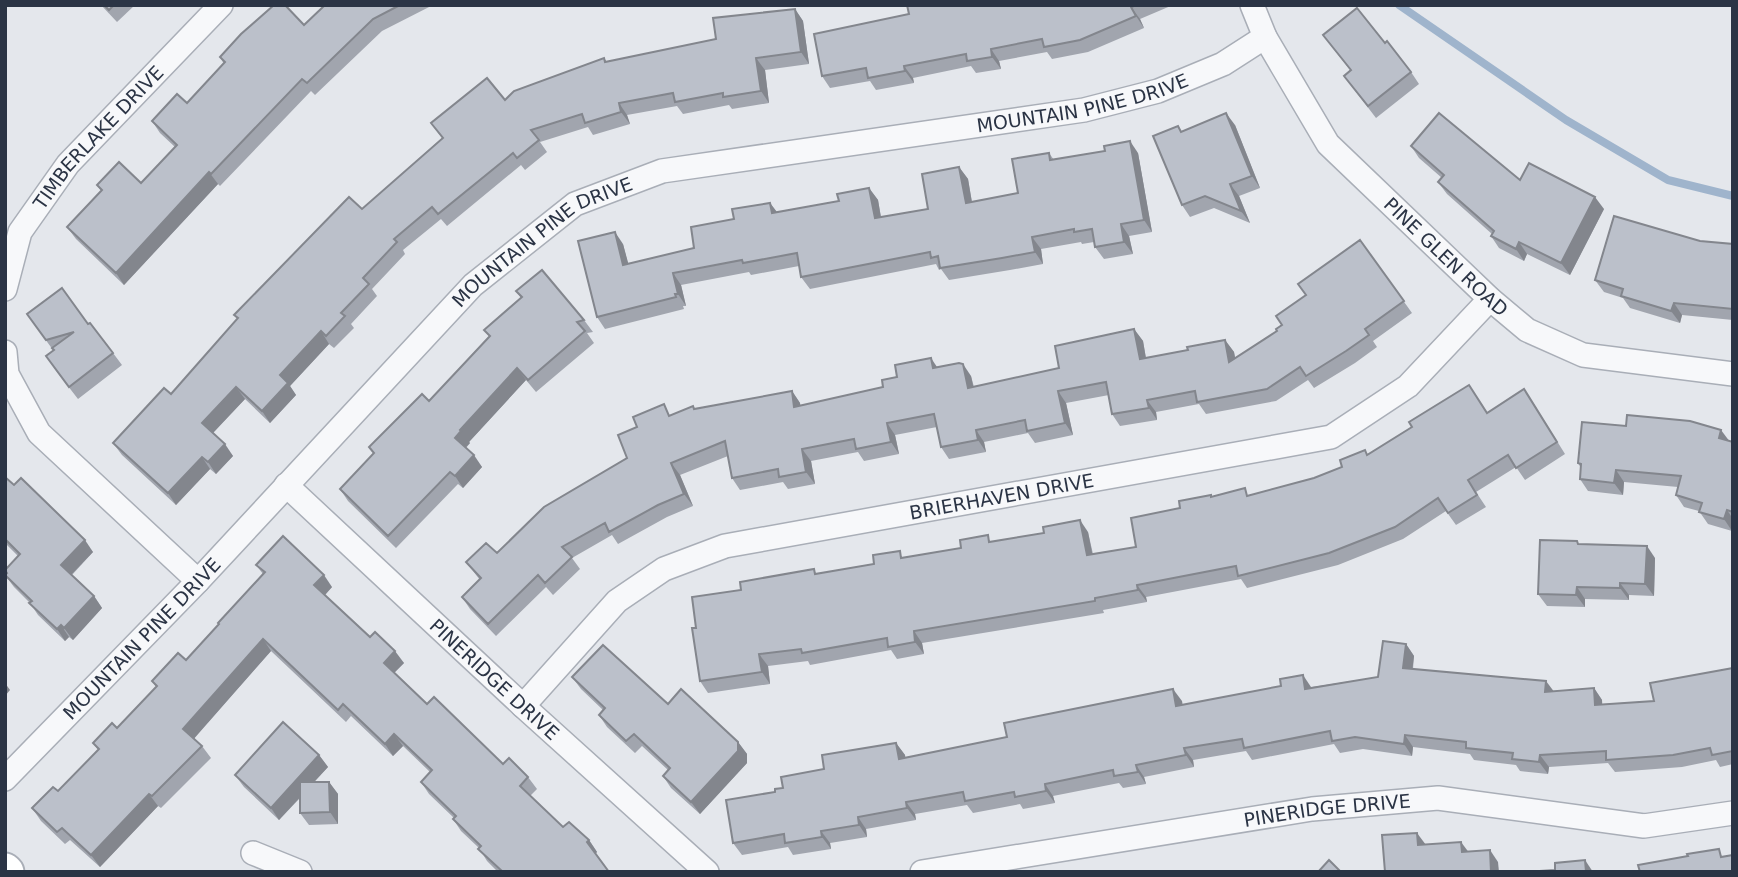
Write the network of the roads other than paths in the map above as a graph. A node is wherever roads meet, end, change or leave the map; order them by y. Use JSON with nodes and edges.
{"nodes":[{"id":1,"x":221,"y":5,"type":"edge"},
{"id":2,"x":1252,"y":5,"type":"edge"},
{"id":3,"x":1265,"y":37,"type":"junction"},
{"id":4,"x":5,"y":289,"type":"edge"},
{"id":5,"x":1490,"y":299,"type":"junction"},
{"id":6,"x":5,"y":352,"type":"edge"},
{"id":7,"x":1733,"y":374,"type":"edge"},
{"id":8,"x":286,"y":485,"type":"junction"},
{"id":9,"x":198,"y":581,"type":"junction"},
{"id":10,"x":523,"y":706,"type":"junction"},
{"id":11,"x":5,"y":779,"type":"edge"},
{"id":12,"x":1733,"y":813,"type":"edge"},
{"id":13,"x":253,"y":853,"type":"dead end"},
{"id":14,"x":300,"y":872,"type":"edge"},
{"id":15,"x":707,"y":872,"type":"edge"},
{"id":16,"x":922,"y":872,"type":"edge"}],
"edges":[{"from":1,"to":4,"type":"street","name":"TIMBERLAKE DRIVE"},
{"from":2,"to":3,"type":"street","name":"PINE GLEN ROAD"},
{"from":3,"to":5,"type":"street","name":"PINE GLEN ROAD"},
{"from":3,"to":8,"type":"street","name":"MOUNTAIN PINE DRIVE"},
{"from":5,"to":7,"type":"street","name":"PINE GLEN ROAD"},
{"from":5,"to":10,"type":"street","name":"BRIERHAVEN DRIVE"},
{"from":6,"to":9,"type":"street"},
{"from":8,"to":9,"type":"street","name":"MOUNTAIN PINE DRIVE"},
{"from":8,"to":10,"type":"street","name":"PINERIDGE DRIVE"},
{"from":9,"to":11,"type":"street","name":"MOUNTAIN PINE DRIVE"},
{"from":10,"to":15,"type":"street","name":"PINERIDGE DRIVE"},
{"from":12,"to":16,"type":"street","name":"PINERIDGE DRIVE"},
{"from":13,"to":14,"type":"street"}]}
